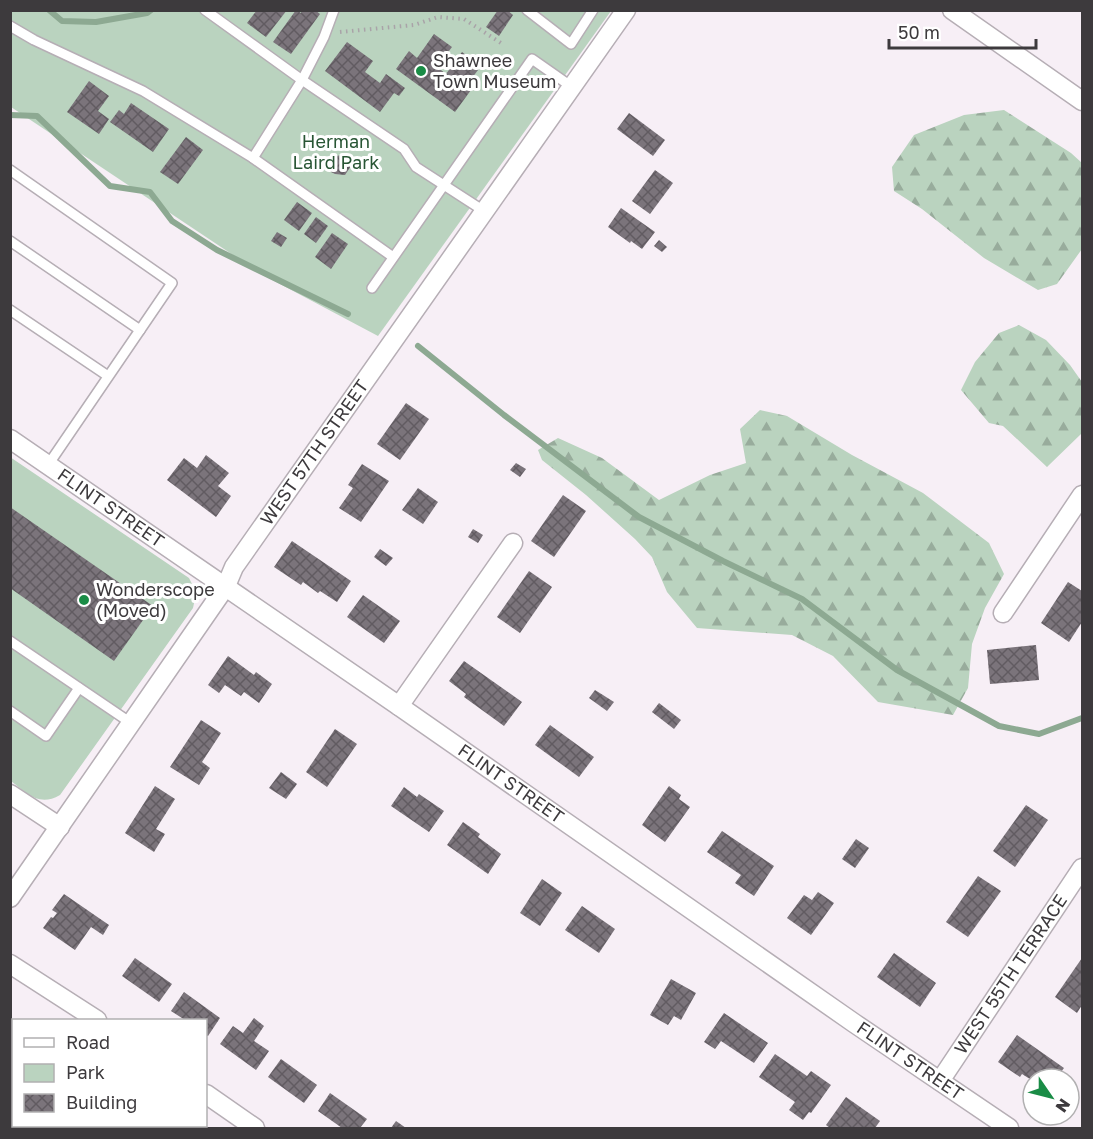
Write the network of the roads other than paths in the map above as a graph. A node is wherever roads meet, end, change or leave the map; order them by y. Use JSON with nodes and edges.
{"nodes":[{"id":1,"x":205,"y":10,"type":"edge"},
{"id":2,"x":334,"y":10,"type":"edge"},
{"id":3,"x":527,"y":10,"type":"edge"},
{"id":4,"x":593,"y":10,"type":"edge"},
{"id":5,"x":626,"y":10,"type":"edge"},
{"id":6,"x":952,"y":10,"type":"edge"},
{"id":7,"x":10,"y":26,"type":"edge"},
{"id":8,"x":302,"y":80,"type":"junction"},
{"id":9,"x":572,"y":87,"type":"junction"},
{"id":10,"x":1083,"y":101,"type":"edge"},
{"id":11,"x":253,"y":158,"type":"junction"},
{"id":12,"x":10,"y":170,"type":"edge"},
{"id":13,"x":444,"y":186,"type":"junction"},
{"id":14,"x":484,"y":212,"type":"junction"},
{"id":15,"x":10,"y":241,"type":"edge"},
{"id":16,"x":393,"y":257,"type":"junction"},
{"id":17,"x":372,"y":288,"type":"dead end"},
{"id":18,"x":10,"y":310,"type":"edge"},
{"id":19,"x":140,"y":330,"type":"junction"},
{"id":20,"x":108,"y":376,"type":"junction"},
{"id":21,"x":10,"y":439,"type":"edge"},
{"id":22,"x":48,"y":465,"type":"junction"},
{"id":23,"x":1083,"y":495,"type":"edge"},
{"id":24,"x":513,"y":543,"type":"dead end"},
{"id":25,"x":226,"y":586,"type":"junction"},
{"id":26,"x":1003,"y":613,"type":"dead end"},
{"id":27,"x":10,"y":641,"type":"edge"},
{"id":28,"x":79,"y":688,"type":"junction"},
{"id":29,"x":399,"y":706,"type":"junction"},
{"id":30,"x":10,"y":711,"type":"edge"},
{"id":31,"x":131,"y":723,"type":"junction"},
{"id":32,"x":10,"y":794,"type":"edge"},
{"id":33,"x":60,"y":827,"type":"junction"},
{"id":34,"x":1083,"y":868,"type":"edge"},
{"id":35,"x":10,"y":898,"type":"edge"},
{"id":36,"x":10,"y":964,"type":"edge"},
{"id":37,"x":95,"y":1019,"type":"edge"},
{"id":38,"x":940,"y":1081,"type":"junction"},
{"id":39,"x":207,"y":1096,"type":"edge"},
{"id":40,"x":255,"y":1128,"type":"edge"},
{"id":41,"x":1009,"y":1128,"type":"edge"}],
"edges":[{"from":1,"to":8,"type":"lane"},
{"from":2,"to":8,"type":"lane"},
{"from":3,"to":4,"type":"lane"},
{"from":5,"to":9,"type":"street","name":"WEST 57TH STREET"},
{"from":6,"to":10,"type":"street"},
{"from":7,"to":11,"type":"lane"},
{"from":8,"to":11,"type":"lane"},
{"from":8,"to":13,"type":"lane"},
{"from":9,"to":13,"type":"lane"},
{"from":9,"to":14,"type":"street","name":"WEST 57TH STREET"},
{"from":11,"to":16,"type":"lane"},
{"from":12,"to":19,"type":"lane"},
{"from":13,"to":14,"type":"lane"},
{"from":13,"to":16,"type":"lane"},
{"from":14,"to":25,"type":"street","name":"WEST 57TH STREET"},
{"from":15,"to":19,"type":"lane"},
{"from":16,"to":17,"type":"lane"},
{"from":18,"to":20,"type":"lane"},
{"from":19,"to":20,"type":"lane"},
{"from":20,"to":22,"type":"lane"},
{"from":21,"to":22,"type":"street","name":"FLINT STREET"},
{"from":22,"to":25,"type":"street","name":"FLINT STREET"},
{"from":23,"to":26,"type":"street"},
{"from":24,"to":29,"type":"street"},
{"from":25,"to":29,"type":"street","name":"FLINT STREET"},
{"from":25,"to":31,"type":"street","name":"WEST 57TH STREET"},
{"from":27,"to":28,"type":"lane"},
{"from":28,"to":30,"type":"lane"},
{"from":28,"to":31,"type":"lane"},
{"from":29,"to":38,"type":"street","name":"FLINT STREET"},
{"from":31,"to":33,"type":"street","name":"WEST 57TH STREET"},
{"from":32,"to":33,"type":"street"},
{"from":33,"to":35,"type":"street","name":"WEST 57TH STREET"},
{"from":34,"to":38,"type":"street","name":"WEST 55TH TERRACE"},
{"from":36,"to":37,"type":"street"},
{"from":38,"to":41,"type":"street","name":"FLINT STREET"},
{"from":39,"to":40,"type":"street"}]}
